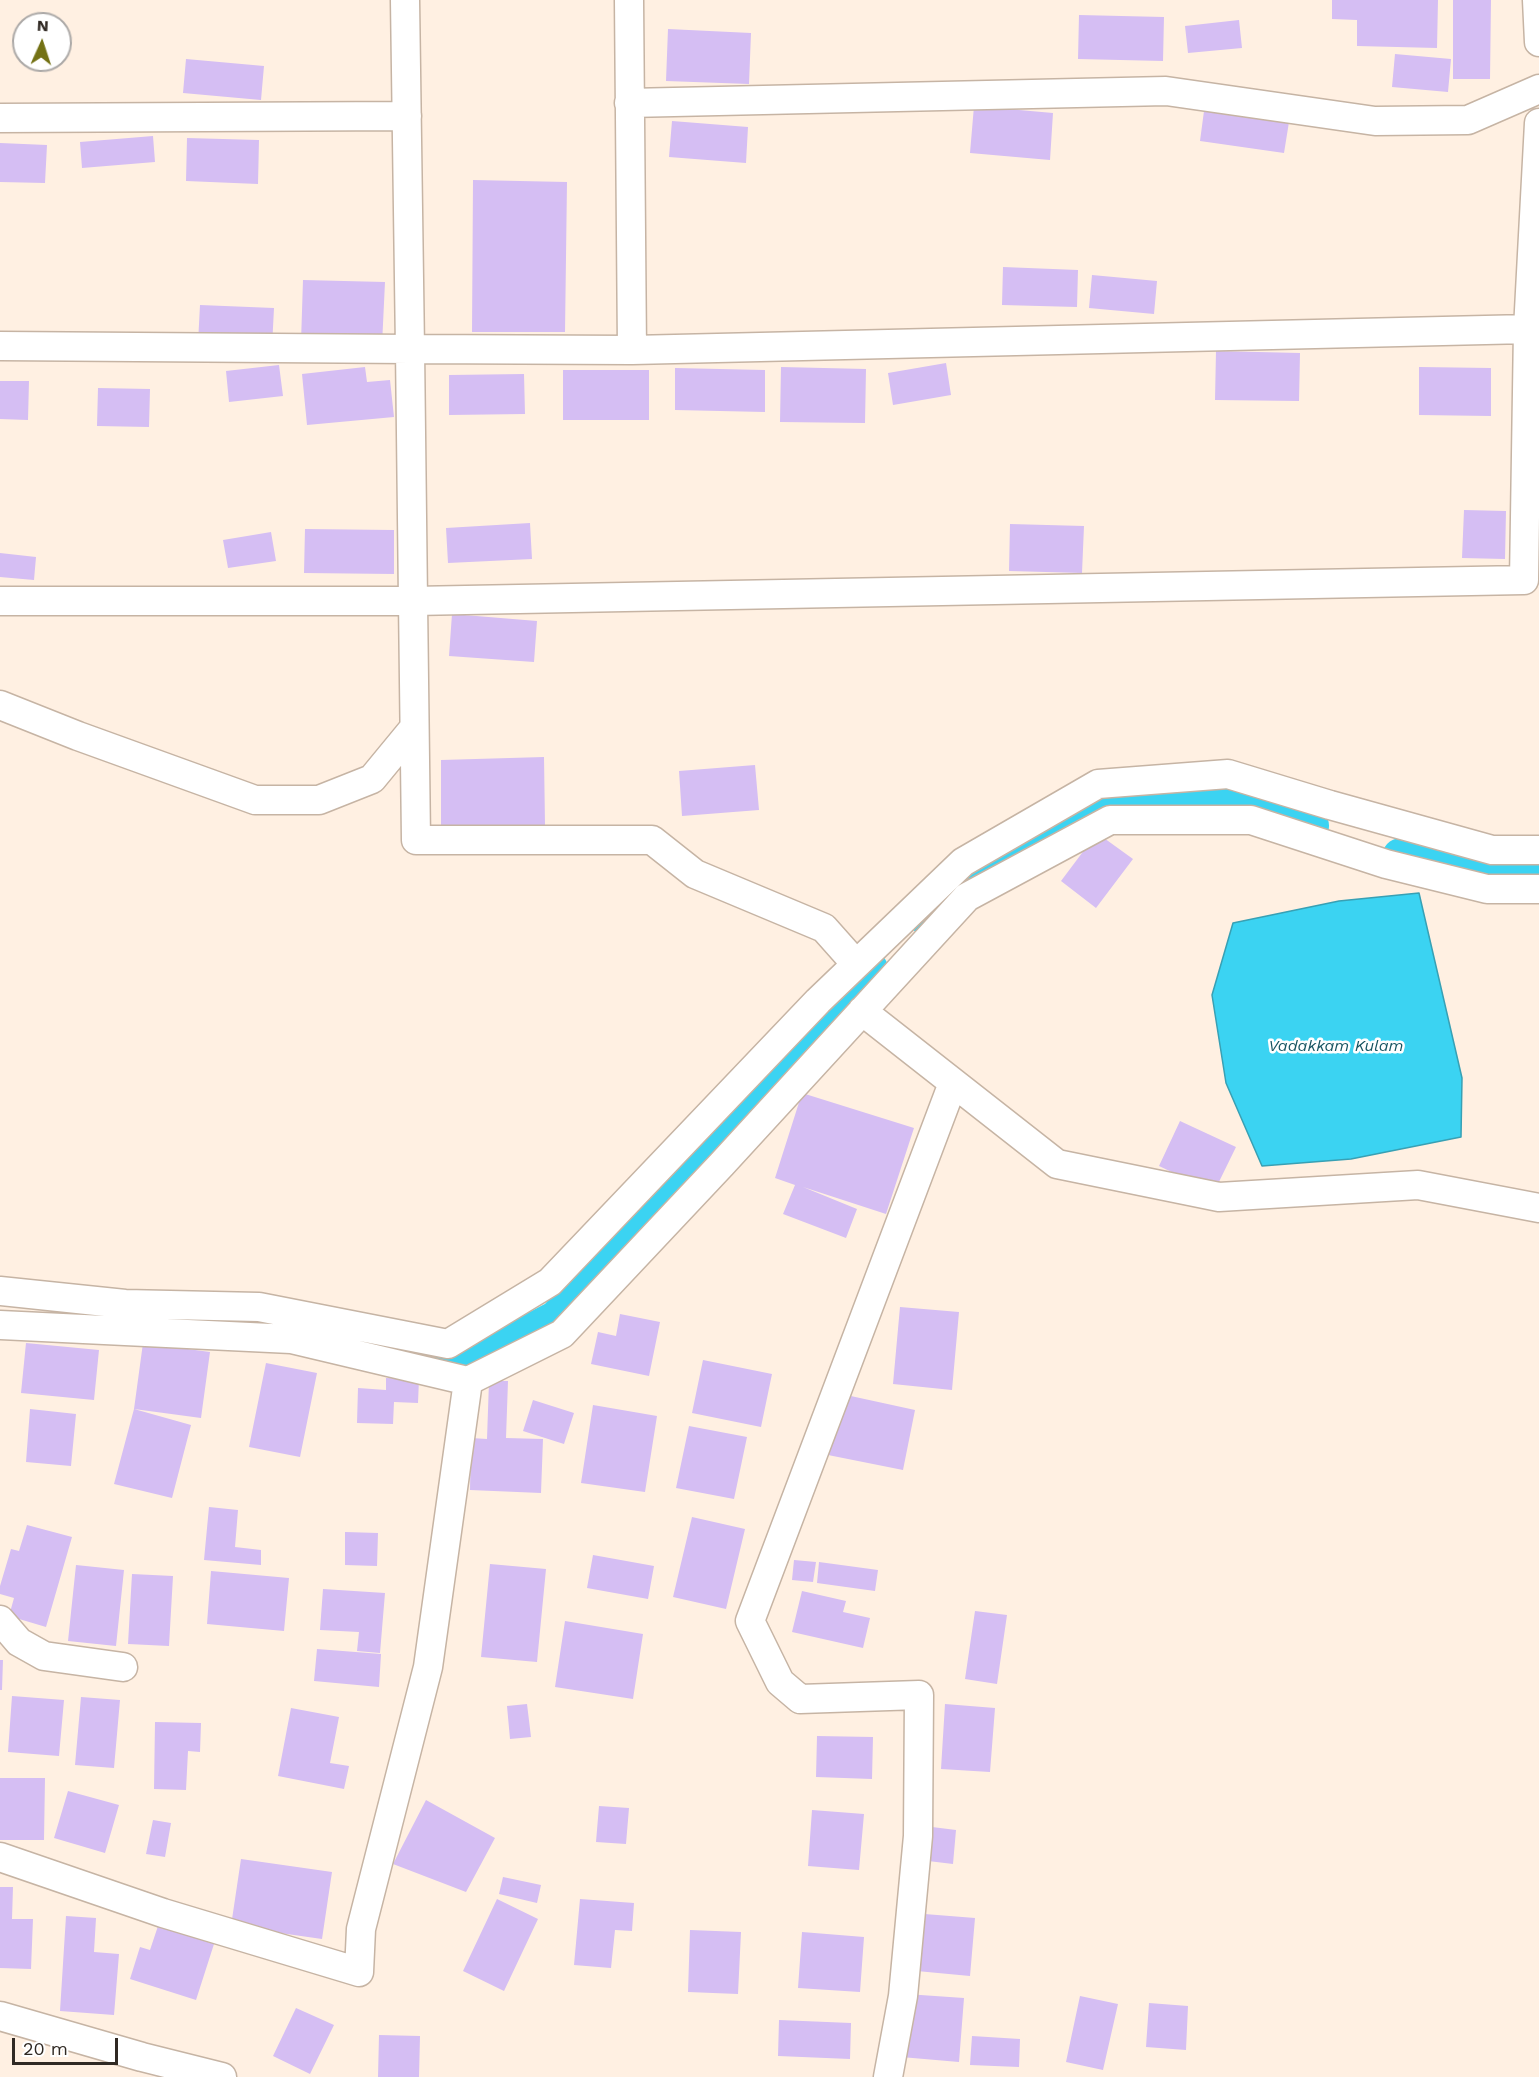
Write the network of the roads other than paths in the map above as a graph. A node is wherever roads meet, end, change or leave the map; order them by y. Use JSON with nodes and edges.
{"nodes":[{"id":1,"x":405,"y":0,"type":"edge"},
{"id":2,"x":628,"y":0,"type":"edge"},
{"id":3,"x":1537,"y":0,"type":"edge"},
{"id":4,"x":1539,"y":42,"type":"edge"},
{"id":5,"x":1539,"y":89,"type":"edge"},
{"id":6,"x":629,"y":103,"type":"junction"},
{"id":7,"x":407,"y":116,"type":"junction"},
{"id":8,"x":0,"y":118,"type":"edge"},
{"id":9,"x":1539,"y":123,"type":"edge"},
{"id":10,"x":1534,"y":329,"type":"edge"},
{"id":11,"x":0,"y":346,"type":"edge"},
{"id":12,"x":410,"y":349,"type":"junction"},
{"id":13,"x":632,"y":350,"type":"junction"},
{"id":14,"x":1531,"y":580,"type":"edge"},
{"id":15,"x":0,"y":601,"type":"edge"},
{"id":16,"x":413,"y":601,"type":"junction"},
{"id":17,"x":0,"y":705,"type":"edge"},
{"id":18,"x":414,"y":728,"type":"junction"},
{"id":19,"x":1539,"y":850,"type":"edge"},
{"id":20,"x":1539,"y":889,"type":"edge"},
{"id":21,"x":856,"y":964,"type":"junction"},
{"id":22,"x":862,"y":1011,"type":"junction"},
{"id":23,"x":953,"y":1083,"type":"junction"},
{"id":24,"x":1539,"y":1208,"type":"edge"},
{"id":25,"x":0,"y":1291,"type":"edge"},
{"id":26,"x":0,"y":1325,"type":"edge"},
{"id":27,"x":468,"y":1381,"type":"junction"},
{"id":28,"x":0,"y":1620,"type":"edge"},
{"id":29,"x":123,"y":1667,"type":"dead end"},
{"id":30,"x":0,"y":1857,"type":"edge"},
{"id":31,"x":0,"y":2016,"type":"edge"},
{"id":32,"x":222,"y":2077,"type":"edge"},
{"id":33,"x":888,"y":2077,"type":"edge"}],
"edges":[{"from":1,"to":7,"type":"street"},
{"from":2,"to":6,"type":"street"},
{"from":3,"to":4,"type":"street"},
{"from":5,"to":6,"type":"street"},
{"from":6,"to":13,"type":"street"},
{"from":7,"to":8,"type":"street"},
{"from":7,"to":12,"type":"street"},
{"from":9,"to":10,"type":"street"},
{"from":10,"to":13,"type":"street"},
{"from":10,"to":14,"type":"street"},
{"from":11,"to":12,"type":"street"},
{"from":12,"to":13,"type":"street"},
{"from":12,"to":16,"type":"street"},
{"from":14,"to":16,"type":"street"},
{"from":15,"to":16,"type":"street"},
{"from":16,"to":18,"type":"street"},
{"from":17,"to":18,"type":"street"},
{"from":18,"to":21,"type":"street"},
{"from":19,"to":21,"type":"street"},
{"from":20,"to":22,"type":"street"},
{"from":21,"to":25,"type":"street"},
{"from":22,"to":23,"type":"street"},
{"from":22,"to":27,"type":"street"},
{"from":23,"to":24,"type":"street"},
{"from":23,"to":33,"type":"street"},
{"from":26,"to":27,"type":"street"},
{"from":27,"to":30,"type":"street"},
{"from":28,"to":29,"type":"street"},
{"from":31,"to":32,"type":"street"}]}
